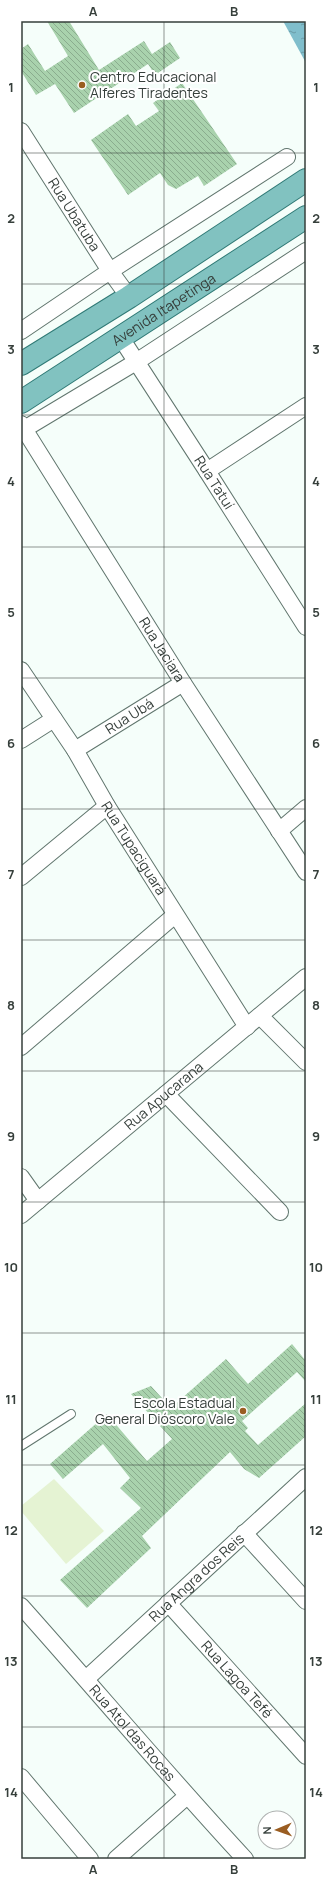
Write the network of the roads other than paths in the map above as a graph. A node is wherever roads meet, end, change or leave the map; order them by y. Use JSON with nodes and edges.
{"nodes":[{"id":1,"x":21,"y":130,"type":"edge"},
{"id":2,"x":287,"y":157,"type":"dead end"},
{"id":3,"x":306,"y":180,"type":"edge"},
{"id":4,"x":306,"y":217,"type":"edge"},
{"id":5,"x":306,"y":251,"type":"edge"},
{"id":6,"x":110,"y":271,"type":"junction"},
{"id":7,"x":129,"y":297,"type":"junction"},
{"id":8,"x":21,"y":331,"type":"edge"},
{"id":9,"x":121,"y":338,"type":"junction"},
{"id":10,"x":136,"y":362,"type":"junction"},
{"id":11,"x":21,"y":364,"type":"edge"},
{"id":12,"x":21,"y":402,"type":"edge"},
{"id":13,"x":306,"y":406,"type":"edge"},
{"id":14,"x":22,"y":428,"type":"edge"},
{"id":15,"x":207,"y":471,"type":"junction"},
{"id":16,"x":306,"y":627,"type":"edge"},
{"id":17,"x":21,"y":670,"type":"edge"},
{"id":18,"x":183,"y":683,"type":"junction"},
{"id":19,"x":54,"y":719,"type":"junction"},
{"id":20,"x":21,"y":740,"type":"edge"},
{"id":21,"x":75,"y":750,"type":"junction"},
{"id":22,"x":107,"y":806,"type":"junction"},
{"id":23,"x":306,"y":808,"type":"edge"},
{"id":24,"x":280,"y":831,"type":"junction"},
{"id":25,"x":306,"y":872,"type":"edge"},
{"id":26,"x":21,"y":876,"type":"edge"},
{"id":27,"x":175,"y":915,"type":"junction"},
{"id":28,"x":306,"y":977,"type":"edge"},
{"id":29,"x":260,"y":1016,"type":"junction"},
{"id":30,"x":247,"y":1027,"type":"junction"},
{"id":31,"x":21,"y":1047,"type":"edge"},
{"id":32,"x":306,"y":1062,"type":"edge"},
{"id":33,"x":166,"y":1094,"type":"junction"},
{"id":34,"x":21,"y":1177,"type":"edge"},
{"id":35,"x":38,"y":1201,"type":"junction"},
{"id":36,"x":280,"y":1212,"type":"dead end"},
{"id":37,"x":21,"y":1214,"type":"edge"},
{"id":38,"x":71,"y":1414,"type":"dead end"},
{"id":39,"x":21,"y":1446,"type":"edge"},
{"id":40,"x":306,"y":1477,"type":"edge"},
{"id":41,"x":244,"y":1533,"type":"junction"},
{"id":42,"x":306,"y":1601,"type":"edge"},
{"id":43,"x":168,"y":1603,"type":"junction"},
{"id":44,"x":21,"y":1606,"type":"edge"},
{"id":45,"x":86,"y":1679,"type":"junction"},
{"id":46,"x":306,"y":1756,"type":"edge"},
{"id":47,"x":21,"y":1777,"type":"edge"},
{"id":48,"x":187,"y":1796,"type":"junction"},
{"id":49,"x":90,"y":1859,"type":"edge"},
{"id":50,"x":116,"y":1859,"type":"edge"},
{"id":51,"x":245,"y":1859,"type":"edge"}],
"edges":[{"from":1,"to":6,"type":"street","name":"Rua Ubatuba"},
{"from":2,"to":6,"type":"street"},
{"from":3,"to":7,"type":"main road"},
{"from":4,"to":9,"type":"main road","name":"Avenida Itapetinga"},
{"from":5,"to":10,"type":"street","name":"Avenida Itapetinga"},
{"from":6,"to":7,"type":"street","name":"Rua Ubatuba"},
{"from":6,"to":8,"type":"street"},
{"from":7,"to":11,"type":"main road"},
{"from":9,"to":10,"type":"street","name":"Rua Tatuí"},
{"from":9,"to":12,"type":"main road","name":"Avenida Itapetinga"},
{"from":10,"to":14,"type":"street","name":"Avenida Itapetinga"},
{"from":10,"to":15,"type":"street","name":"Rua Tatuí"},
{"from":13,"to":15,"type":"street"},
{"from":14,"to":18,"type":"street","name":"Rua Jaciara"},
{"from":15,"to":16,"type":"street","name":"Rua Tatuí"},
{"from":17,"to":19,"type":"street","name":"Rua Tupaciguará"},
{"from":18,"to":21,"type":"street","name":"Rua Ubá"},
{"from":18,"to":24,"type":"street","name":"Rua Jaciara"},
{"from":19,"to":20,"type":"street"},
{"from":19,"to":21,"type":"street","name":"Rua Tupaciguará"},
{"from":21,"to":22,"type":"street","name":"Rua Tupaciguará"},
{"from":22,"to":26,"type":"street"},
{"from":22,"to":27,"type":"street","name":"Rua Tupaciguará"},
{"from":23,"to":24,"type":"street"},
{"from":24,"to":25,"type":"street","name":"Rua Jaciara"},
{"from":27,"to":30,"type":"street","name":"Rua Tupaciguará"},
{"from":27,"to":31,"type":"street"},
{"from":28,"to":29,"type":"street","name":"Rua Apucarana"},
{"from":29,"to":30,"type":"street","name":"Rua Apucarana"},
{"from":29,"to":32,"type":"street"},
{"from":30,"to":33,"type":"street","name":"Rua Apucarana"},
{"from":33,"to":35,"type":"street","name":"Rua Apucarana"},
{"from":33,"to":36,"type":"street"},
{"from":34,"to":35,"type":"street"},
{"from":35,"to":37,"type":"street","name":"Rua Apucarana"},
{"from":38,"to":39,"type":"lane"},
{"from":40,"to":41,"type":"street","name":"Rua Angra dos Reis"},
{"from":41,"to":42,"type":"street"},
{"from":41,"to":43,"type":"street","name":"Rua Angra dos Reis"},
{"from":43,"to":45,"type":"street","name":"Rua Angra dos Reis"},
{"from":43,"to":46,"type":"street","name":"Rua Lagoa Tefé"},
{"from":44,"to":45,"type":"street","name":"Rua Atol das Rocas"},
{"from":45,"to":48,"type":"street","name":"Rua Atol das Rocas"},
{"from":47,"to":49,"type":"street"},
{"from":48,"to":50,"type":"street"},
{"from":48,"to":51,"type":"street","name":"Rua Atol das Rocas"}]}
